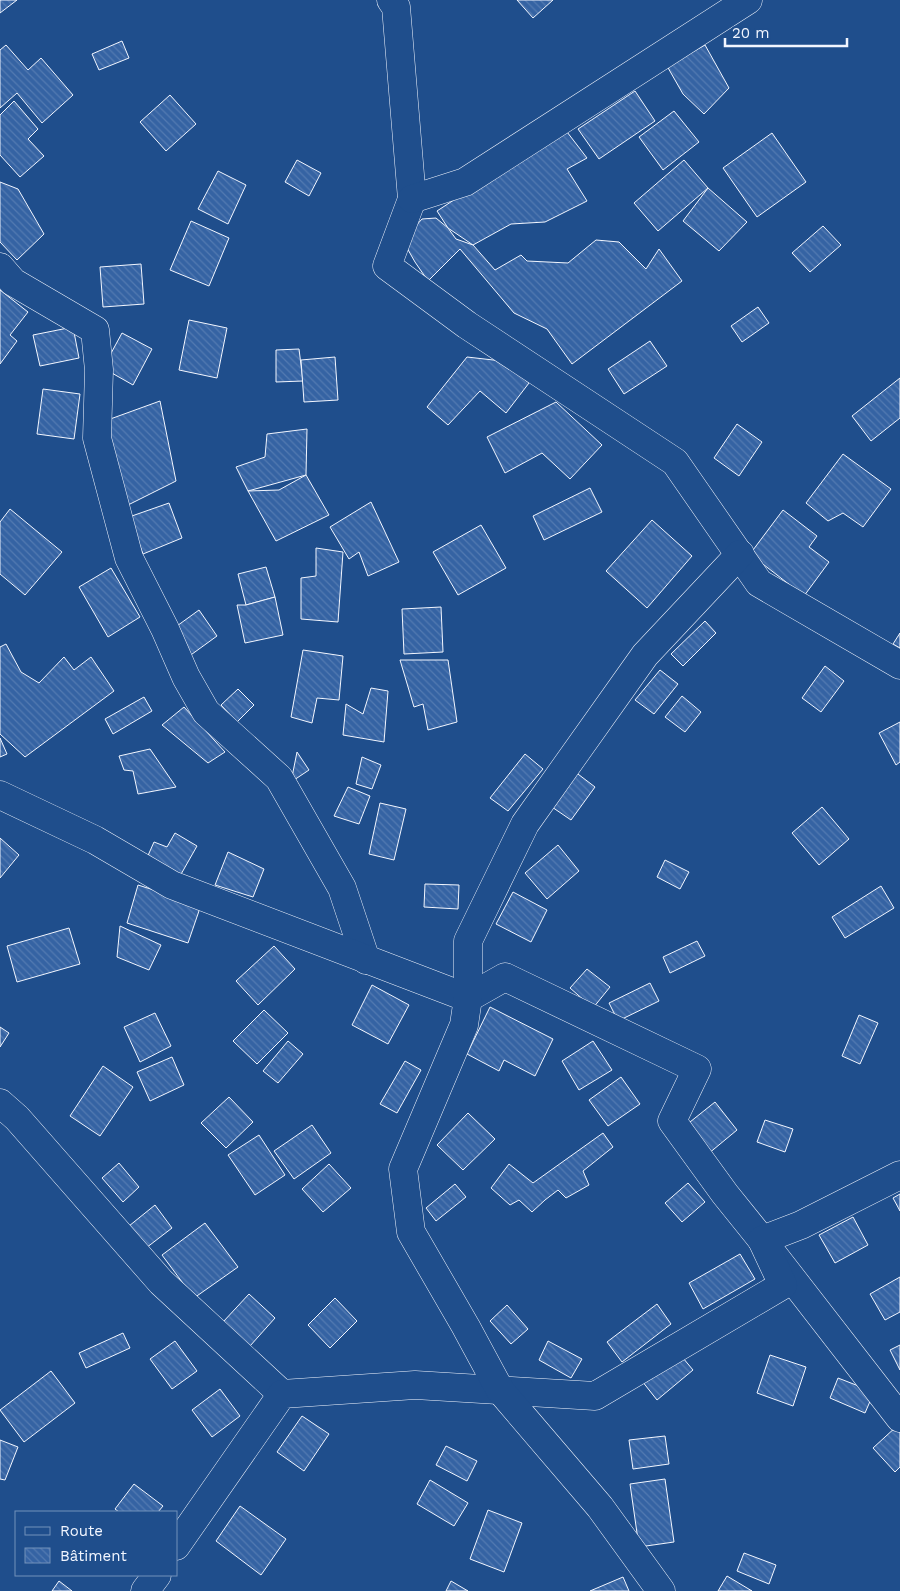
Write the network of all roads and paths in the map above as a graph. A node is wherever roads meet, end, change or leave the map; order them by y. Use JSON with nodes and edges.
{"nodes":[{"id":1,"x":391,"y":0,"type":"edge"},
{"id":2,"x":748,"y":0,"type":"edge"},
{"id":3,"x":412,"y":199,"type":"junction"},
{"id":4,"x":0,"y":267,"type":"edge"},
{"id":5,"x":740,"y":554,"type":"junction"},
{"id":6,"x":900,"y":665,"type":"edge"},
{"id":7,"x":0,"y":796,"type":"edge"},
{"id":8,"x":366,"y":960,"type":"junction"},
{"id":9,"x":468,"y":998,"type":"junction"},
{"id":10,"x":0,"y":1103,"type":"edge"},
{"id":11,"x":900,"y":1175,"type":"edge"},
{"id":12,"x":762,"y":1240,"type":"junction"},
{"id":13,"x":500,"y":1390,"type":"junction"},
{"id":14,"x":282,"y":1394,"type":"junction"},
{"id":15,"x":900,"y":1418,"type":"edge"},
{"id":16,"x":178,"y":1543,"type":"edge"},
{"id":17,"x":156,"y":1576,"type":"edge"},
{"id":18,"x":145,"y":1591,"type":"edge"},
{"id":19,"x":661,"y":1591,"type":"edge"}],
"edges":[{"from":1,"to":3,"type":"street"},
{"from":2,"to":3,"type":"street"},
{"from":3,"to":5,"type":"street"},
{"from":4,"to":8,"type":"street"},
{"from":5,"to":6,"type":"street"},
{"from":5,"to":9,"type":"street"},
{"from":7,"to":8,"type":"street"},
{"from":8,"to":9,"type":"street"},
{"from":9,"to":12,"type":"street"},
{"from":9,"to":13,"type":"street"},
{"from":10,"to":14,"type":"street"},
{"from":11,"to":12,"type":"street"},
{"from":12,"to":13,"type":"street"},
{"from":12,"to":15,"type":"street"},
{"from":13,"to":14,"type":"street"},
{"from":13,"to":19,"type":"street"},
{"from":14,"to":16,"type":"street"},
{"from":17,"to":18,"type":"street"}]}
